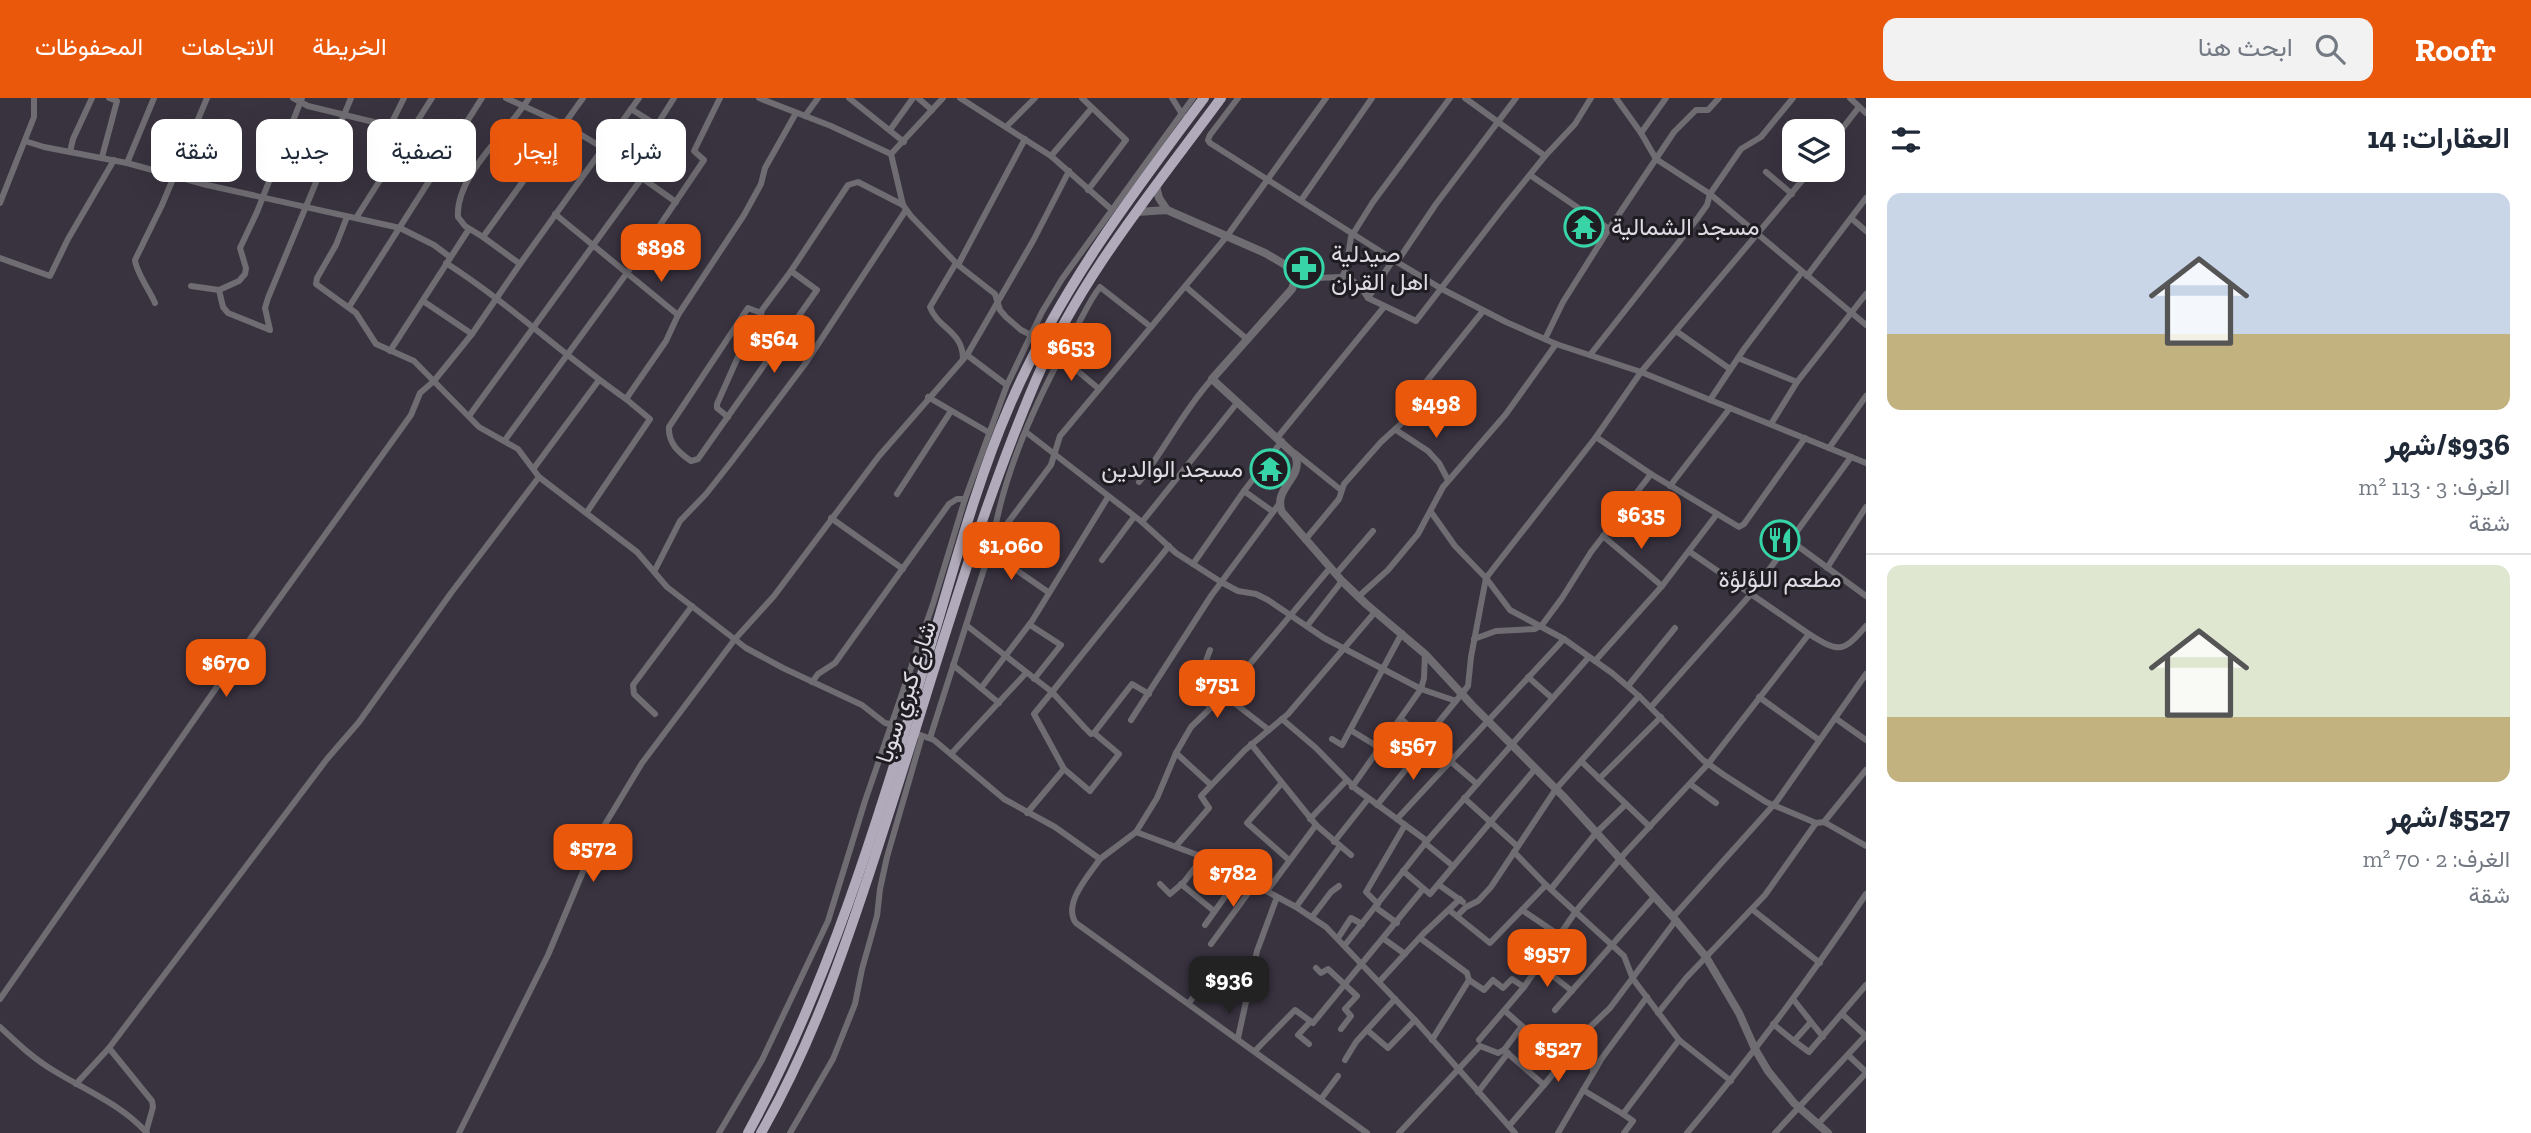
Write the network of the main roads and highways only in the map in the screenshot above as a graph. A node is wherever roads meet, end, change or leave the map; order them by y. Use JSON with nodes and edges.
{"nodes":[{"id":1,"x":1205,"y":98,"type":"edge"},
{"id":2,"x":1221,"y":98,"type":"edge"},
{"id":3,"x":1037,"y":348,"type":"junction"},
{"id":4,"x":1055,"y":355,"type":"junction"},
{"id":5,"x":918,"y":734,"type":"junction"},
{"id":6,"x":747,"y":1133,"type":"edge"},
{"id":7,"x":761,"y":1133,"type":"edge"}],
"edges":[{"from":1,"to":3,"type":"highway","name":"شارع كبري سوبا"},
{"from":2,"to":4,"type":"highway","name":"شارع كبري سوبا"},
{"from":3,"to":4,"type":"highway"},
{"from":3,"to":5,"type":"highway","name":"شارع كبري سوبا"},
{"from":4,"to":5,"type":"highway","name":"شارع كبري سوبا"},
{"from":5,"to":6,"type":"highway","name":"شارع كبري سوبا"},
{"from":5,"to":7,"type":"highway","name":"شارع كبري سوبا"}]}
